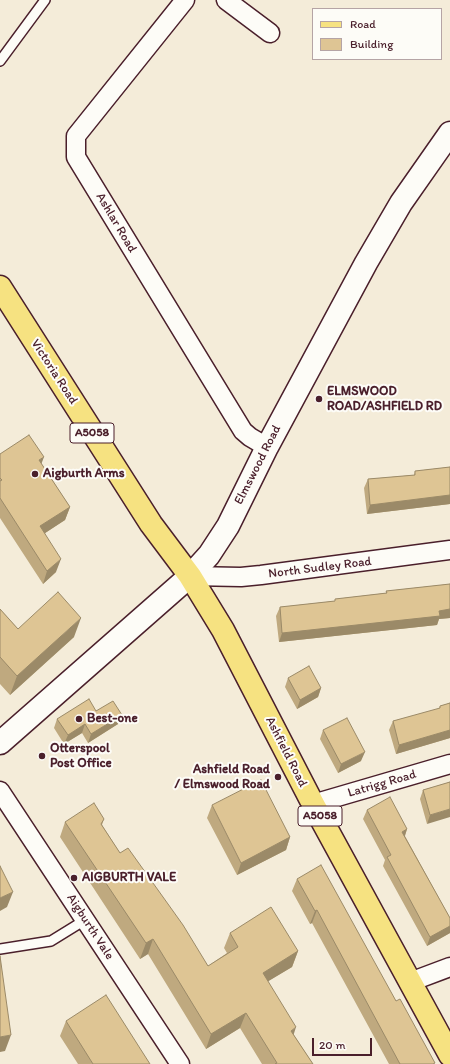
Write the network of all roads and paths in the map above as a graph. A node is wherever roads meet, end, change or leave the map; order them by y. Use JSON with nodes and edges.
{"nodes":[{"id":1,"x":45,"y":0,"type":"edge"},
{"id":2,"x":185,"y":0,"type":"edge"},
{"id":3,"x":226,"y":0,"type":"edge"},
{"id":4,"x":270,"y":33,"type":"dead end"},
{"id":5,"x":0,"y":61,"type":"edge"},
{"id":6,"x":450,"y":133,"type":"edge"},
{"id":7,"x":3,"y":298,"type":"edge"},
{"id":8,"x":267,"y":447,"type":"junction"},
{"id":9,"x":450,"y":550,"type":"edge"},
{"id":10,"x":190,"y":576,"type":"junction"},
{"id":11,"x":0,"y":743,"type":"edge"},
{"id":12,"x":450,"y":764,"type":"edge"},
{"id":13,"x":0,"y":791,"type":"edge"},
{"id":14,"x":313,"y":804,"type":"junction"},
{"id":15,"x":85,"y":920,"type":"junction"},
{"id":16,"x":0,"y":949,"type":"edge"},
{"id":17,"x":450,"y":967,"type":"edge"},
{"id":18,"x":410,"y":982,"type":"junction"},
{"id":19,"x":450,"y":1055,"type":"edge"},
{"id":20,"x":180,"y":1064,"type":"edge"}],
"edges":[{"from":1,"to":5,"type":"lane"},
{"from":2,"to":8,"type":"street","name":"Ashlar Road"},
{"from":3,"to":4,"type":"street"},
{"from":6,"to":8,"type":"street","name":"Elmswood Road"},
{"from":7,"to":10,"type":"main road","name":"Victoria Road","number":"A5058"},
{"from":8,"to":10,"type":"street","name":"Elmswood Road"},
{"from":9,"to":10,"type":"street","name":"North Sudley Road"},
{"from":10,"to":11,"type":"street","name":"Elmswood Road"},
{"from":10,"to":14,"type":"main road","name":"Ashfield Road","number":"A5058"},
{"from":12,"to":14,"type":"street","name":"Latrigg Road"},
{"from":13,"to":15,"type":"street","name":"Aigburth Vale"},
{"from":14,"to":18,"type":"main road","name":"Ashfield Road","number":"A5058"},
{"from":15,"to":16,"type":"lane"},
{"from":15,"to":20,"type":"street","name":"Aigburth Vale"},
{"from":17,"to":18,"type":"street"},
{"from":18,"to":19,"type":"main road","name":"Ashfield Road","number":"A5058"}]}
